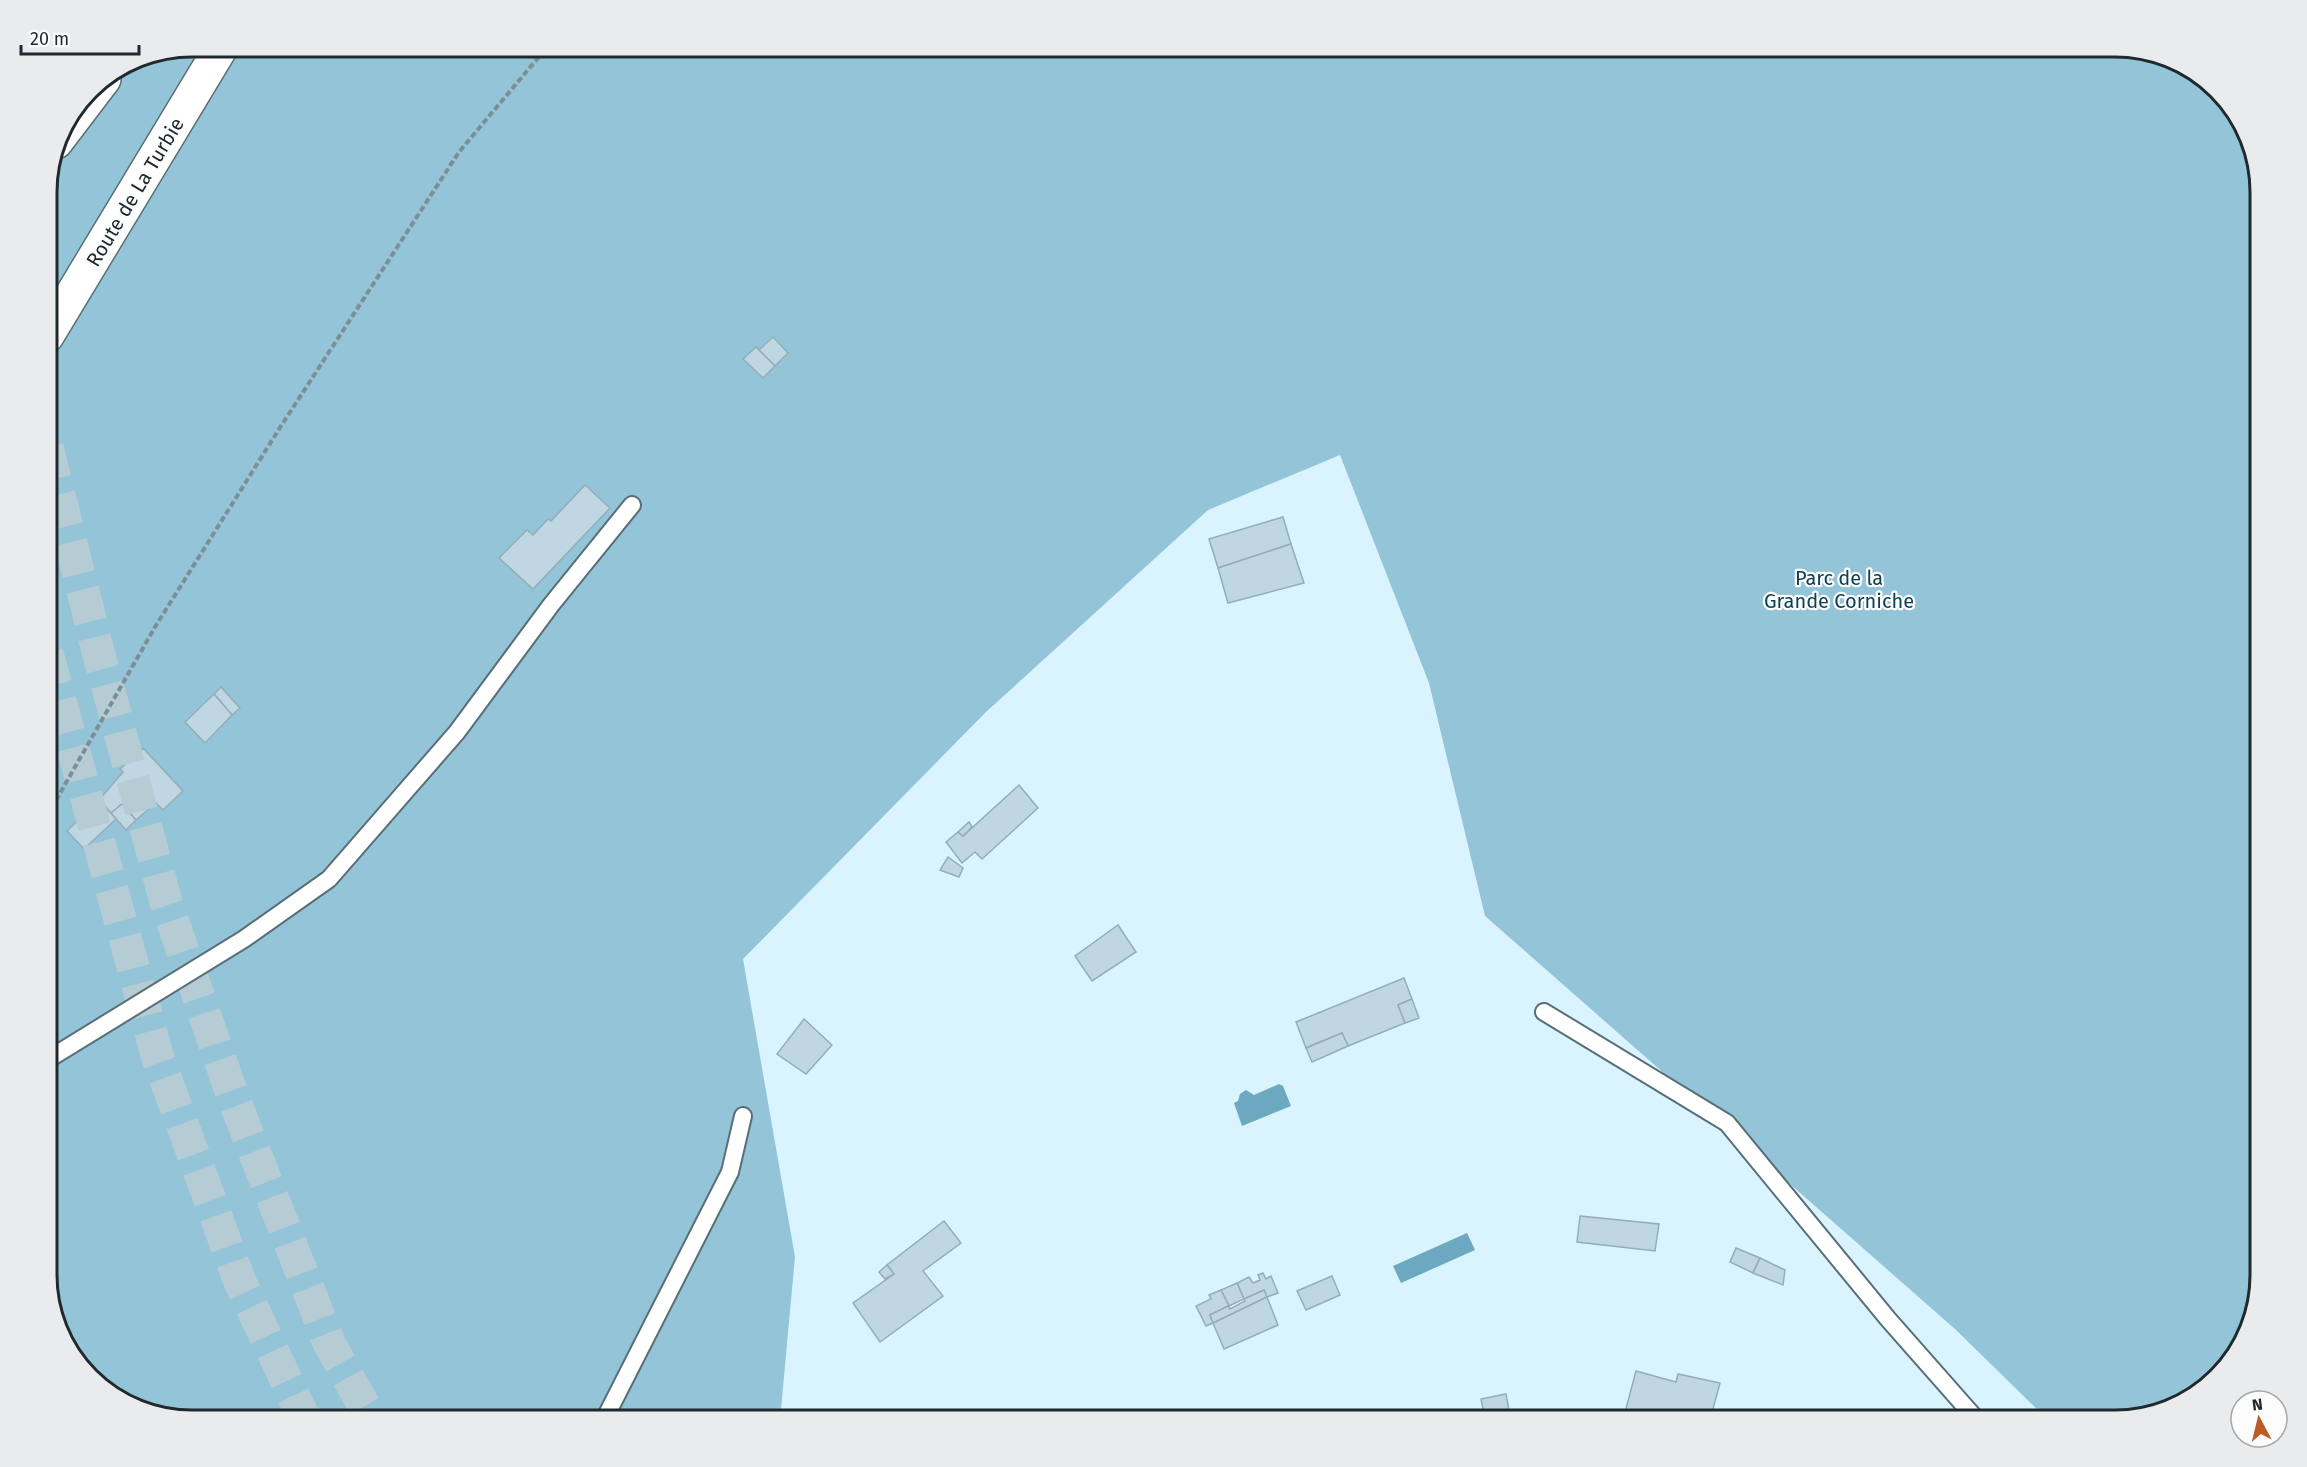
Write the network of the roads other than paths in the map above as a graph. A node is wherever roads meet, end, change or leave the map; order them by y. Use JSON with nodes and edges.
{"nodes":[{"id":1,"x":215,"y":57,"type":"edge"},
{"id":2,"x":57,"y":319,"type":"edge"},
{"id":3,"x":632,"y":505,"type":"dead end"},
{"id":4,"x":1544,"y":1012,"type":"dead end"},
{"id":5,"x":57,"y":1054,"type":"edge"},
{"id":6,"x":743,"y":1116,"type":"dead end"},
{"id":7,"x":609,"y":1410,"type":"edge"},
{"id":8,"x":1968,"y":1410,"type":"edge"}],
"edges":[{"from":1,"to":2,"type":"main road","name":"Route de La Turbie"},
{"from":3,"to":5,"type":"lane"},
{"from":4,"to":8,"type":"lane"},
{"from":6,"to":7,"type":"lane"}]}
